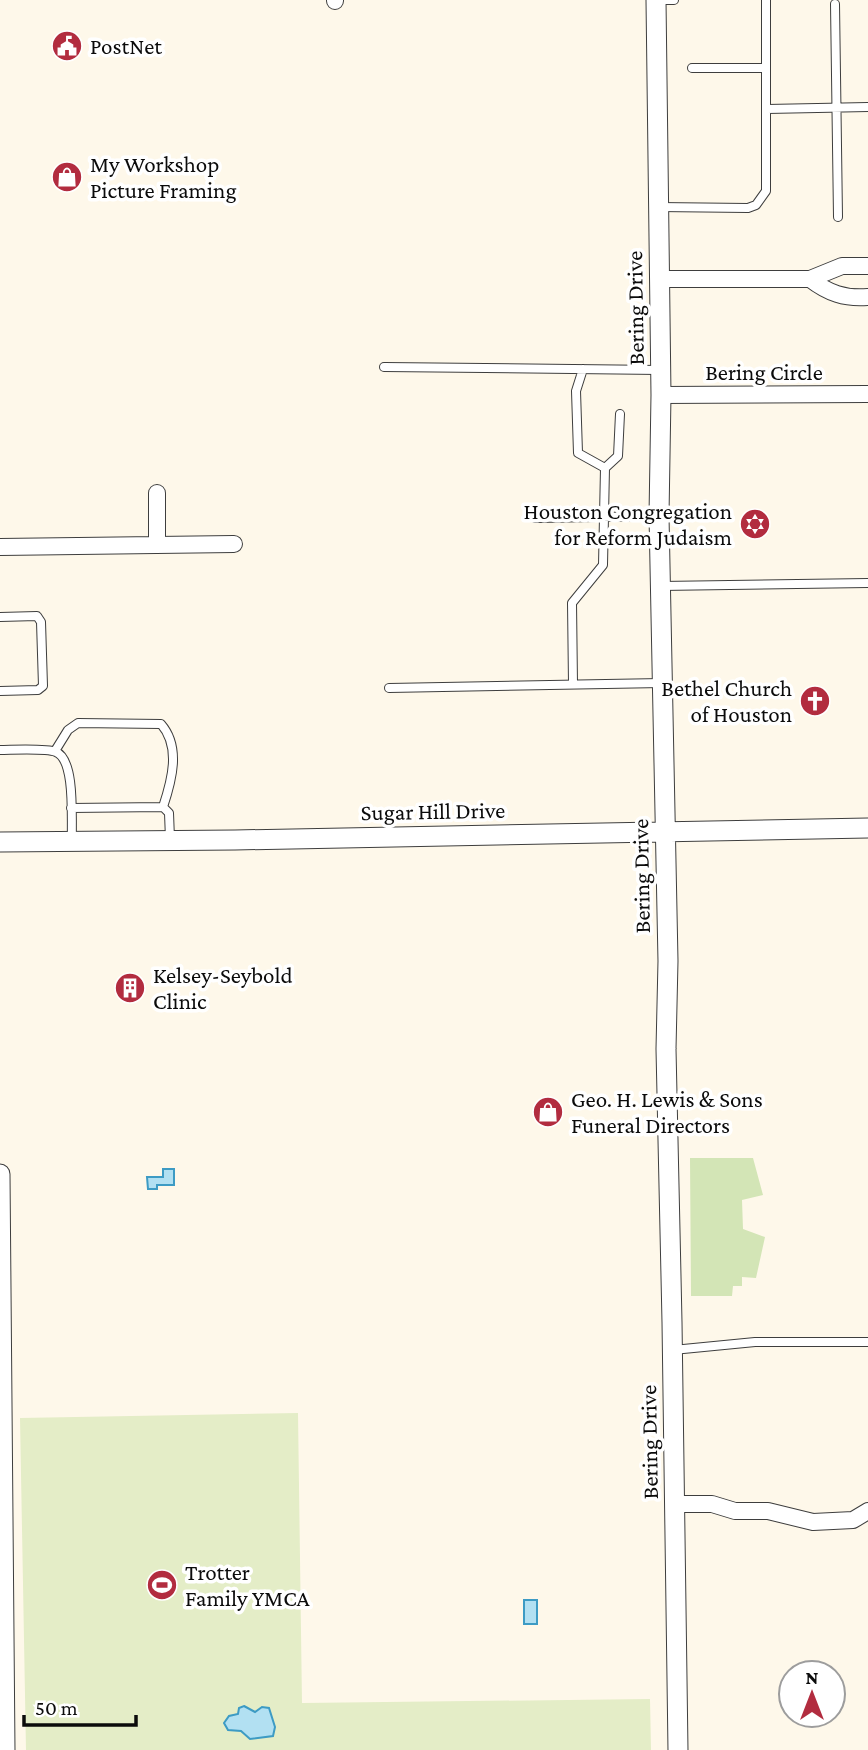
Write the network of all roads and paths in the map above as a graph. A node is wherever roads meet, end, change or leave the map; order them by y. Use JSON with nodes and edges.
{"nodes":[{"id":1,"x":656,"y":0,"type":"edge"},
{"id":2,"x":674,"y":0,"type":"edge"},
{"id":3,"x":766,"y":0,"type":"edge"},
{"id":4,"x":835,"y":4,"type":"dead end"},
{"id":5,"x":692,"y":68,"type":"dead end"},
{"id":6,"x":766,"y":68,"type":"junction"},
{"id":7,"x":836,"y":107,"type":"junction"},
{"id":8,"x":868,"y":107,"type":"edge"},
{"id":9,"x":767,"y":108,"type":"junction"},
{"id":10,"x":658,"y":208,"type":"junction"},
{"id":11,"x":838,"y":217,"type":"dead end"},
{"id":12,"x":868,"y":266,"type":"edge"},
{"id":13,"x":659,"y":279,"type":"junction"},
{"id":14,"x":810,"y":279,"type":"junction"},
{"id":15,"x":868,"y":297,"type":"edge"},
{"id":16,"x":384,"y":368,"type":"dead end"},
{"id":17,"x":583,"y":369,"type":"junction"},
{"id":18,"x":660,"y":370,"type":"junction"},
{"id":19,"x":868,"y":394,"type":"edge"},
{"id":20,"x":661,"y":395,"type":"junction"},
{"id":21,"x":620,"y":414,"type":"dead end"},
{"id":22,"x":605,"y":468,"type":"junction"},
{"id":23,"x":158,"y":493,"type":"dead end"},
{"id":24,"x":659,"y":516,"type":"junction"},
{"id":25,"x":604,"y":517,"type":"junction"},
{"id":26,"x":535,"y":518,"type":"dead end"},
{"id":27,"x":234,"y":544,"type":"dead end"},
{"id":28,"x":158,"y":545,"type":"junction"},
{"id":29,"x":0,"y":547,"type":"edge"},
{"id":30,"x":868,"y":583,"type":"edge"},
{"id":31,"x":661,"y":586,"type":"junction"},
{"id":32,"x":0,"y":617,"type":"edge"},
{"id":33,"x":662,"y":683,"type":"junction"},
{"id":34,"x":573,"y":684,"type":"junction"},
{"id":35,"x":390,"y":688,"type":"dead end"},
{"id":36,"x":0,"y":691,"type":"edge"},
{"id":37,"x":0,"y":750,"type":"edge"},
{"id":38,"x":55,"y":751,"type":"junction"},
{"id":39,"x":163,"y":807,"type":"junction"},
{"id":40,"x":71,"y":808,"type":"junction"},
{"id":41,"x":868,"y":828,"type":"edge"},
{"id":42,"x":665,"y":831,"type":"junction"},
{"id":43,"x":170,"y":840,"type":"junction"},
{"id":44,"x":72,"y":841,"type":"junction"},
{"id":45,"x":0,"y":842,"type":"edge"},
{"id":46,"x":0,"y":1174,"type":"edge"},
{"id":47,"x":0,"y":1253,"type":"edge"},
{"id":48,"x":868,"y":1342,"type":"edge"},
{"id":49,"x":673,"y":1350,"type":"junction"},
{"id":50,"x":675,"y":1504,"type":"junction"},
{"id":51,"x":868,"y":1511,"type":"edge"},
{"id":52,"x":2,"y":1631,"type":"edge"},
{"id":53,"x":5,"y":1750,"type":"edge"},
{"id":54,"x":678,"y":1750,"type":"edge"}],
"edges":[{"from":1,"to":2,"type":"lane"},
{"from":1,"to":10,"type":"street","name":"Bering Drive"},
{"from":3,"to":6,"type":"lane"},
{"from":4,"to":7,"type":"lane"},
{"from":5,"to":6,"type":"lane"},
{"from":6,"to":9,"type":"lane"},
{"from":7,"to":8,"type":"lane"},
{"from":7,"to":9,"type":"lane"},
{"from":7,"to":11,"type":"lane"},
{"from":9,"to":10,"type":"lane"},
{"from":10,"to":13,"type":"street","name":"Bering Drive"},
{"from":12,"to":14,"type":"street"},
{"from":13,"to":14,"type":"street"},
{"from":13,"to":18,"type":"street","name":"Bering Drive"},
{"from":14,"to":15,"type":"street"},
{"from":16,"to":17,"type":"lane"},
{"from":17,"to":18,"type":"lane"},
{"from":17,"to":22,"type":"lane"},
{"from":18,"to":20,"type":"street","name":"Bering Drive"},
{"from":19,"to":20,"type":"street","name":"Bering Circle"},
{"from":20,"to":24,"type":"street","name":"Bering Drive"},
{"from":21,"to":22,"type":"lane"},
{"from":22,"to":25,"type":"lane"},
{"from":23,"to":28,"type":"street"},
{"from":24,"to":25,"type":"lane"},
{"from":24,"to":31,"type":"street","name":"Bering Drive"},
{"from":25,"to":26,"type":"lane"},
{"from":25,"to":34,"type":"lane"},
{"from":27,"to":28,"type":"street"},
{"from":28,"to":29,"type":"street"},
{"from":30,"to":31,"type":"lane"},
{"from":31,"to":33,"type":"street","name":"Bering Drive"},
{"from":32,"to":36,"type":"lane"},
{"from":33,"to":34,"type":"lane"},
{"from":33,"to":42,"type":"street","name":"Bering Drive"},
{"from":34,"to":35,"type":"lane"},
{"from":37,"to":38,"type":"lane"},
{"from":38,"to":39,"type":"lane"},
{"from":38,"to":40,"type":"lane"},
{"from":39,"to":40,"type":"lane"},
{"from":39,"to":43,"type":"lane"},
{"from":40,"to":44,"type":"lane"},
{"from":41,"to":42,"type":"street","name":"Sugar Hill Drive"},
{"from":42,"to":43,"type":"street","name":"Sugar Hill Drive"},
{"from":42,"to":49,"type":"street","name":"Bering Drive"},
{"from":43,"to":44,"type":"street","name":"Sugar Hill Drive"},
{"from":44,"to":45,"type":"street","name":"Sugar Hill Drive"},
{"from":46,"to":47,"type":"street"},
{"from":47,"to":52,"type":"street"},
{"from":48,"to":49,"type":"lane"},
{"from":49,"to":50,"type":"street","name":"Bering Drive"},
{"from":50,"to":51,"type":"street"},
{"from":50,"to":54,"type":"street","name":"Bering Drive"},
{"from":52,"to":53,"type":"street"}]}
